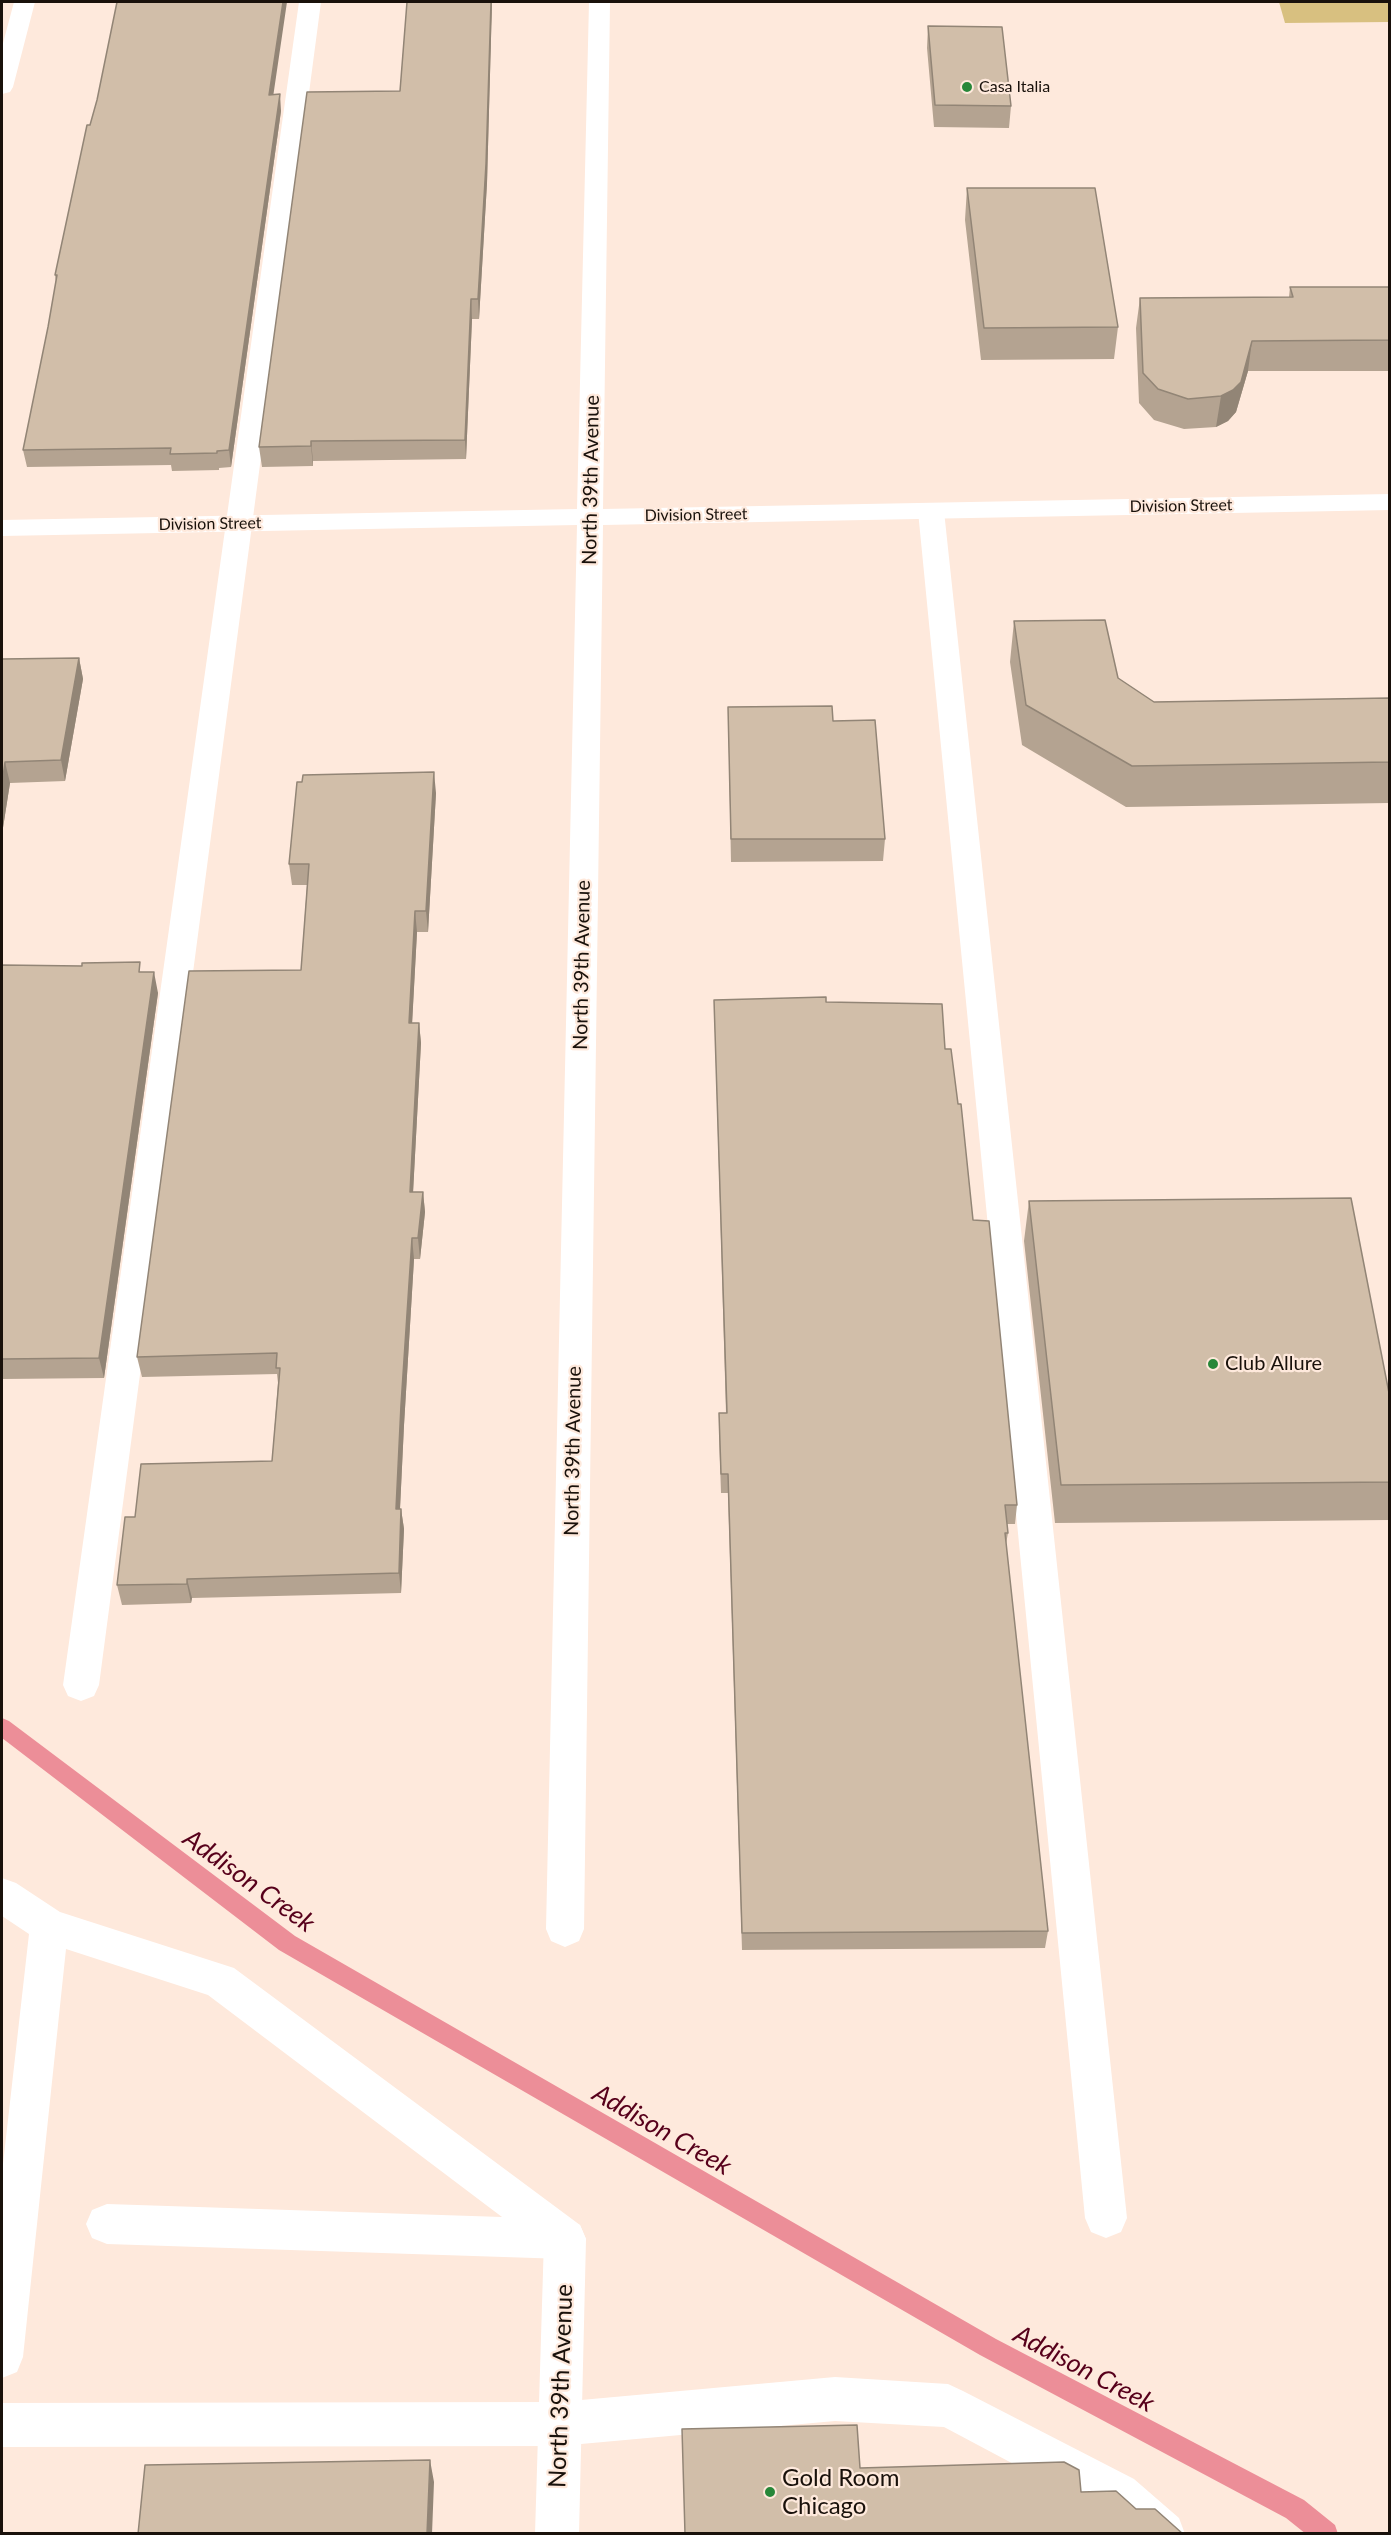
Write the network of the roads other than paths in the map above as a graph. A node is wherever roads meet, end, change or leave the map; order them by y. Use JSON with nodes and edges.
{"nodes":[{"id":1,"x":24,"y":2,"type":"edge"},
{"id":2,"x":310,"y":2,"type":"edge"},
{"id":3,"x":599,"y":2,"type":"edge"},
{"id":4,"x":2,"y":87,"type":"edge"},
{"id":5,"x":1389,"y":502,"type":"edge"},
{"id":6,"x":931,"y":511,"type":"junction"},
{"id":7,"x":590,"y":517,"type":"junction"},
{"id":8,"x":240,"y":523,"type":"junction"},
{"id":9,"x":2,"y":528,"type":"edge"},
{"id":10,"x":81,"y":1685,"type":"dead end"},
{"id":11,"x":2,"y":1895,"type":"edge"},
{"id":12,"x":49,"y":1926,"type":"junction"},
{"id":13,"x":565,"y":1929,"type":"dead end"},
{"id":14,"x":1106,"y":2218,"type":"dead end"},
{"id":15,"x":107,"y":2224,"type":"dead end"},
{"id":16,"x":565,"y":2240,"type":"junction"},
{"id":17,"x":2,"y":2357,"type":"edge"},
{"id":18,"x":560,"y":2424,"type":"junction"},
{"id":19,"x":2,"y":2425,"type":"edge"},
{"id":20,"x":557,"y":2534,"type":"edge"},
{"id":21,"x":1163,"y":2534,"type":"edge"}],
"edges":[{"from":1,"to":4,"type":"street"},
{"from":2,"to":8,"type":"street"},
{"from":3,"to":7,"type":"street","name":"North 39th Avenue"},
{"from":5,"to":6,"type":"street","name":"Division Street"},
{"from":6,"to":7,"type":"street","name":"Division Street"},
{"from":6,"to":14,"type":"street"},
{"from":7,"to":8,"type":"street","name":"Division Street"},
{"from":7,"to":13,"type":"street","name":"North 39th Avenue"},
{"from":8,"to":9,"type":"street","name":"Division Street"},
{"from":8,"to":10,"type":"street"},
{"from":11,"to":12,"type":"street"},
{"from":12,"to":16,"type":"street"},
{"from":12,"to":17,"type":"street"},
{"from":15,"to":16,"type":"street"},
{"from":16,"to":18,"type":"street","name":"North 39th Avenue"},
{"from":18,"to":19,"type":"street"},
{"from":18,"to":20,"type":"street","name":"North 39th Avenue"},
{"from":18,"to":21,"type":"street"}]}
